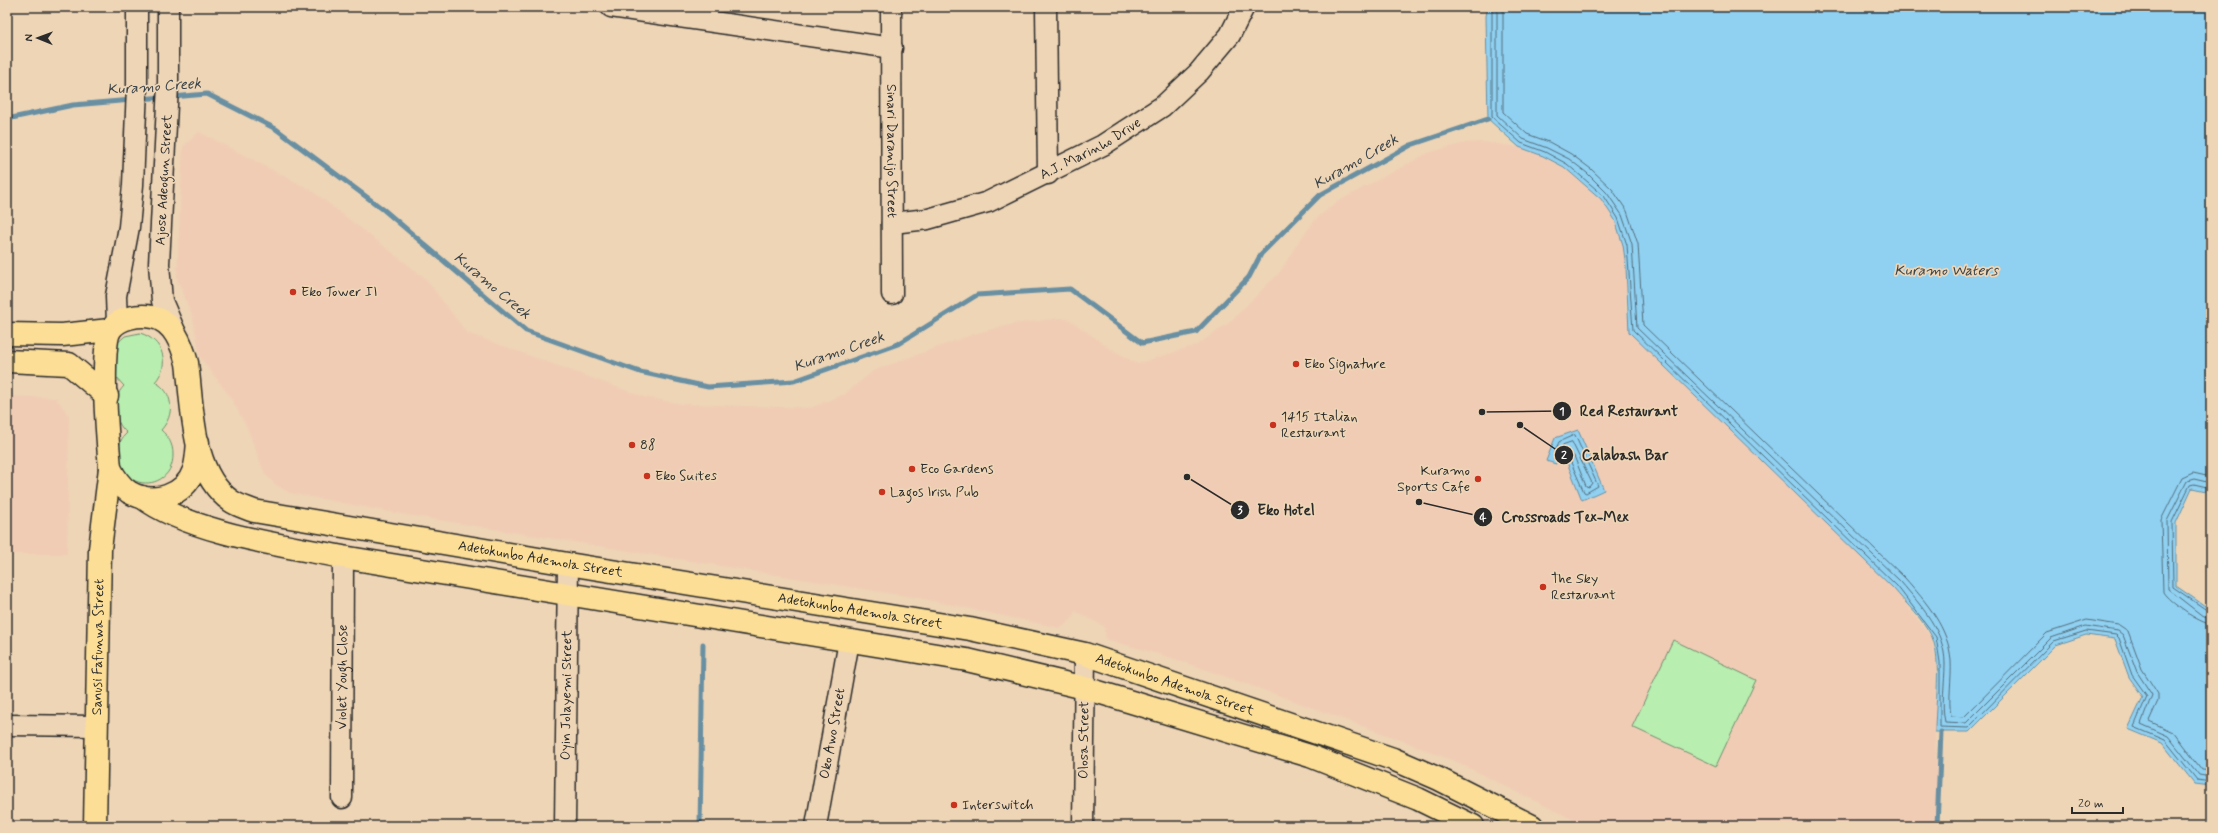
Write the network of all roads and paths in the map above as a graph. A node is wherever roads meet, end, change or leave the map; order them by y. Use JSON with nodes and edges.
{"nodes":[{"id":1,"x":137,"y":7,"type":"edge"},
{"id":2,"x":168,"y":7,"type":"edge"},
{"id":3,"x":610,"y":7,"type":"edge"},
{"id":4,"x":891,"y":7,"type":"edge"},
{"id":5,"x":1046,"y":7,"type":"edge"},
{"id":6,"x":1244,"y":7,"type":"edge"},
{"id":7,"x":892,"y":48,"type":"junction"},
{"id":8,"x":1048,"y":174,"type":"junction"},
{"id":9,"x":892,"y":223,"type":"junction"},
{"id":10,"x":892,"y":294,"type":"dead end"},
{"id":11,"x":113,"y":327,"type":"junction"},
{"id":12,"x":7,"y":334,"type":"edge"},
{"id":13,"x":183,"y":349,"type":"junction"},
{"id":14,"x":7,"y":361,"type":"edge"},
{"id":15,"x":106,"y":396,"type":"junction"},
{"id":16,"x":198,"y":442,"type":"junction"},
{"id":17,"x":110,"y":468,"type":"junction"},
{"id":18,"x":141,"y":497,"type":"junction"},
{"id":19,"x":342,"y":557,"type":"junction"},
{"id":20,"x":568,"y":564,"type":"junction"},
{"id":21,"x":567,"y":595,"type":"junction"},
{"id":22,"x":849,"y":641,"type":"junction"},
{"id":23,"x":1086,"y":654,"type":"junction"},
{"id":24,"x":1085,"y":688,"type":"junction"},
{"id":25,"x":7,"y":725,"type":"edge"},
{"id":26,"x":96,"y":726,"type":"junction"},
{"id":27,"x":342,"y":798,"type":"dead end"},
{"id":28,"x":95,"y":826,"type":"edge"},
{"id":29,"x":565,"y":826,"type":"edge"},
{"id":30,"x":816,"y":826,"type":"edge"},
{"id":31,"x":1083,"y":826,"type":"edge"},
{"id":32,"x":1473,"y":826,"type":"edge"},
{"id":33,"x":1532,"y":826,"type":"edge"}],
"edges":[{"from":1,"to":11,"type":"street"},
{"from":2,"to":13,"type":"street","name":"Ajose Adeogun Street"},
{"from":3,"to":7,"type":"street"},
{"from":4,"to":7,"type":"street","name":"Sinari Daranijo Street"},
{"from":5,"to":8,"type":"street"},
{"from":6,"to":8,"type":"street","name":"A.J. Marinho Drive"},
{"from":7,"to":9,"type":"street","name":"Sinari Daranijo Street"},
{"from":8,"to":9,"type":"street","name":"A.J. Marinho Drive"},
{"from":9,"to":10,"type":"street","name":"Sinari Daranijo Street"},
{"from":11,"to":12,"type":"main road"},
{"from":11,"to":13,"type":"main road"},
{"from":11,"to":15,"type":"main road","name":"Sanusi Fafunwa Street"},
{"from":13,"to":16,"type":"main road"},
{"from":14,"to":15,"type":"main road"},
{"from":15,"to":17,"type":"main road","name":"Sanusi Fafunwa Street"},
{"from":16,"to":18,"type":"main road"},
{"from":16,"to":20,"type":"main road","name":"Adetokunbo Ademola Street"},
{"from":17,"to":18,"type":"main road","name":"Adetokunbo Ademola Street"},
{"from":17,"to":26,"type":"main road","name":"Sanusi Fafunwa Street"},
{"from":18,"to":19,"type":"main road","name":"Adetokunbo Ademola Street"},
{"from":19,"to":21,"type":"main road","name":"Adetokunbo Ademola Street"},
{"from":19,"to":27,"type":"street","name":"Violet Yough Close"},
{"from":20,"to":21,"type":"street","name":"Oyin Jolayemi Street"},
{"from":20,"to":23,"type":"main road","name":"Adetokunbo Ademola Street"},
{"from":21,"to":22,"type":"main road","name":"Adetokunbo Ademola Street"},
{"from":21,"to":29,"type":"street","name":"Oyin Jolayemi Street"},
{"from":22,"to":24,"type":"main road","name":"Adetokunbo Ademola Street"},
{"from":22,"to":30,"type":"street","name":"Oko Awo Street"},
{"from":23,"to":24,"type":"street","name":"Olosa Street"},
{"from":23,"to":33,"type":"main road","name":"Adetokunbo Ademola Street"},
{"from":24,"to":31,"type":"street","name":"Olosa Street"},
{"from":24,"to":32,"type":"main road","name":"Adetokunbo Ademola Street"},
{"from":25,"to":26,"type":"street"},
{"from":26,"to":28,"type":"main road","name":"Sanusi Fafunwa Street"}]}
